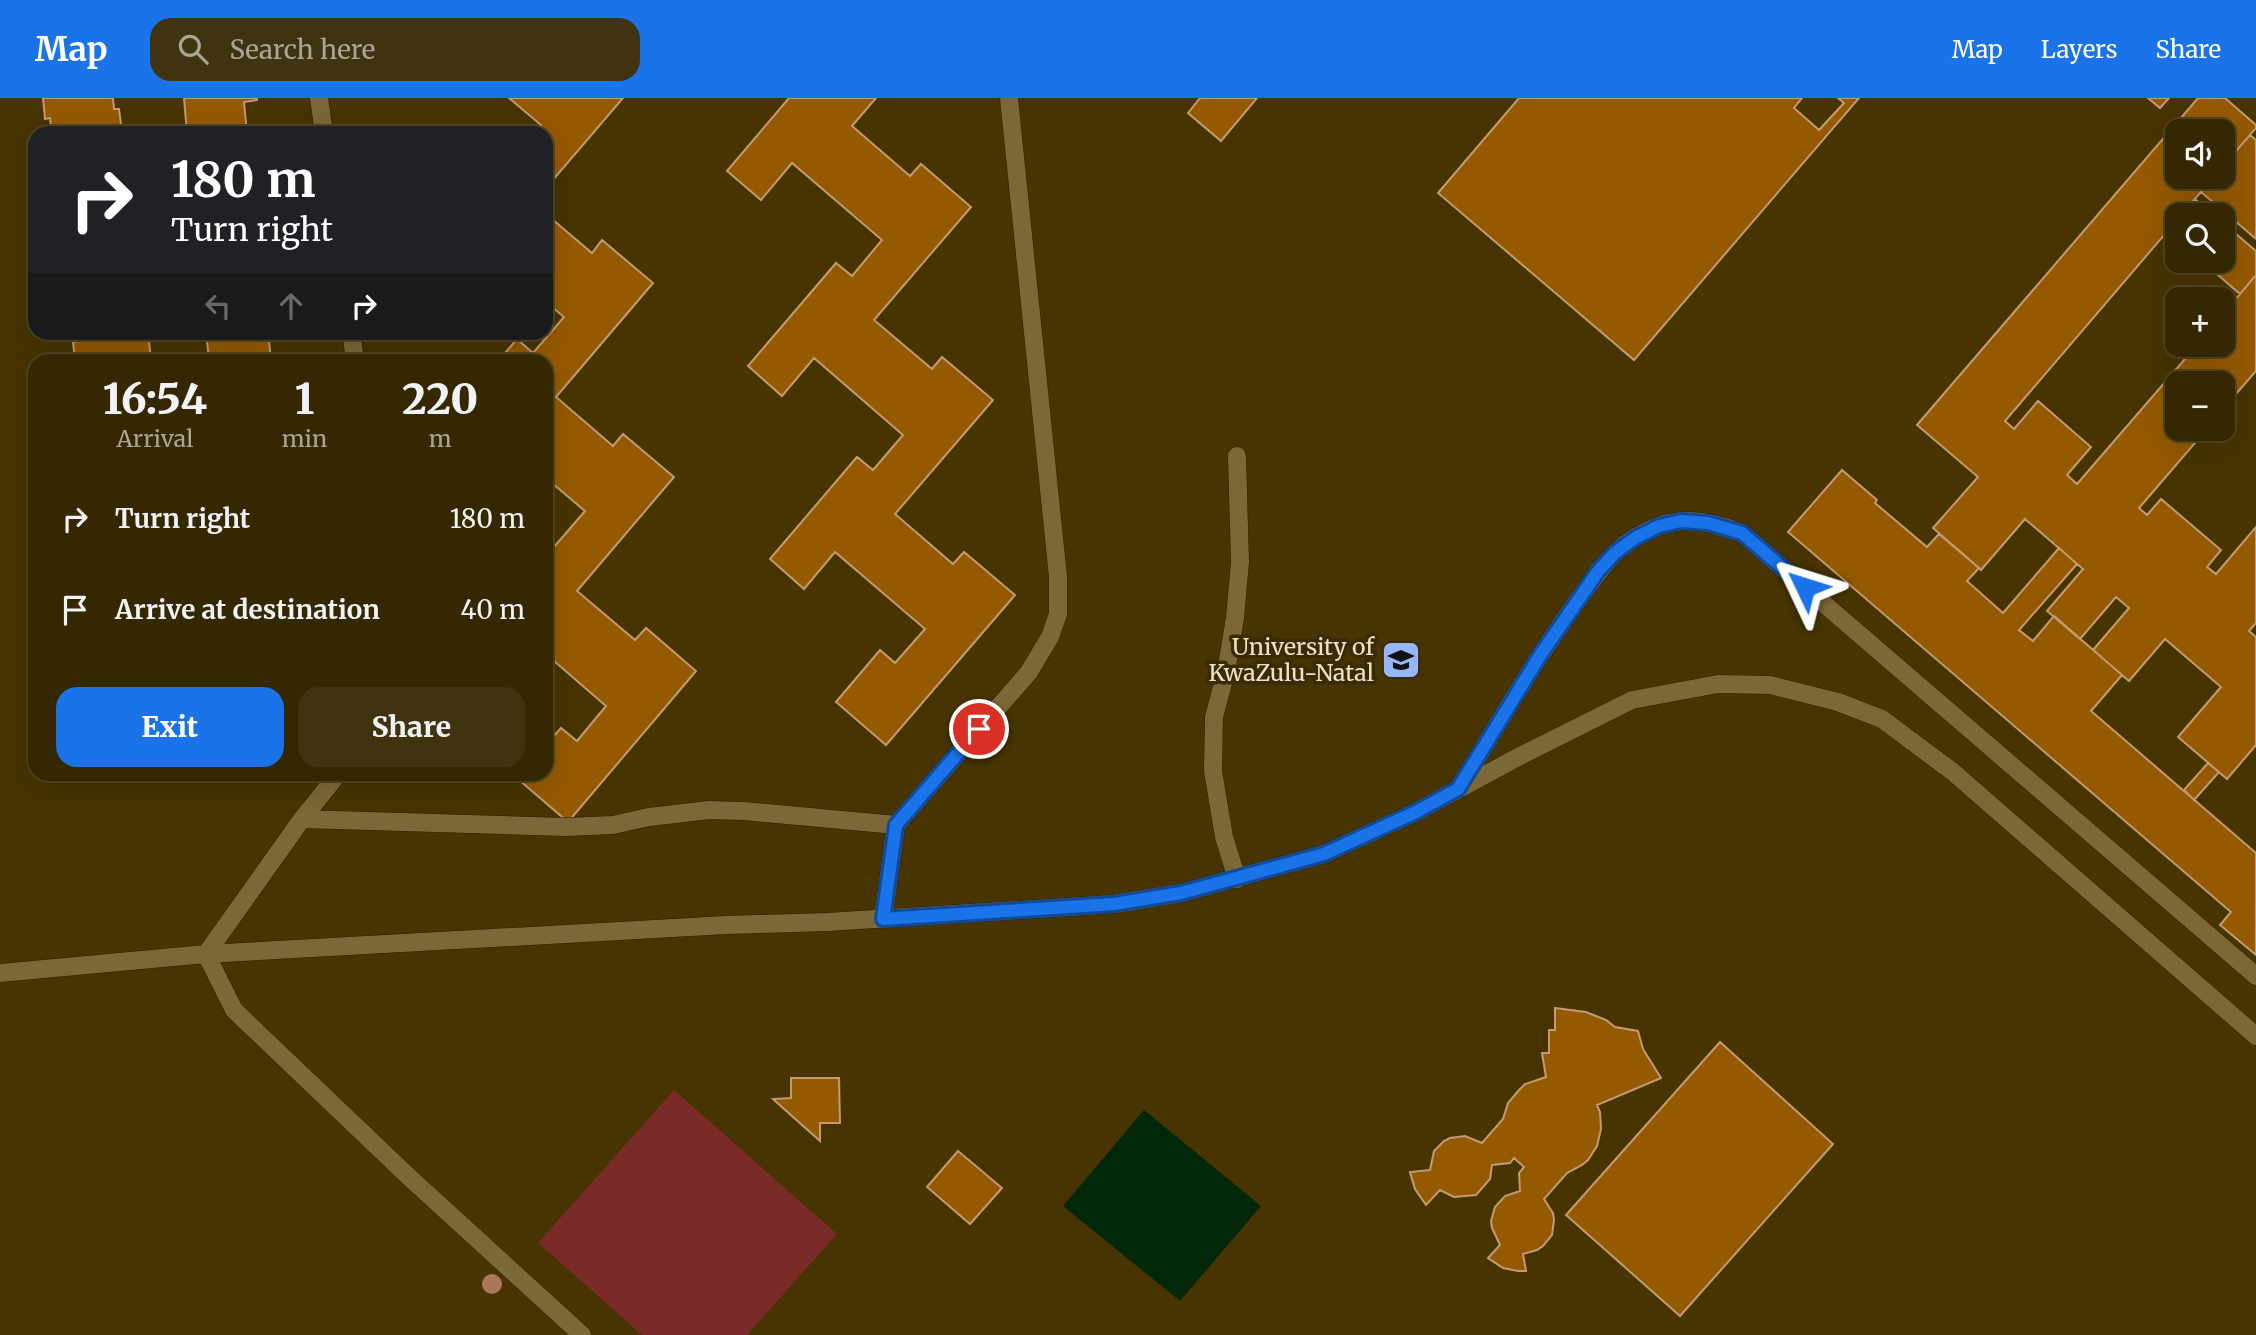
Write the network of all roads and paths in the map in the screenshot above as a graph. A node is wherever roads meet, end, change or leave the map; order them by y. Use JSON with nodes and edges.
{"nodes":[{"id":1,"x":319,"y":98,"type":"edge"},
{"id":2,"x":1009,"y":98,"type":"edge"},
{"id":3,"x":323,"y":126,"type":"edge"},
{"id":4,"x":1237,"y":456,"type":"dead end"},
{"id":5,"x":332,"y":781,"type":"edge"},
{"id":6,"x":1458,"y":789,"type":"junction"},
{"id":7,"x":302,"y":819,"type":"junction"},
{"id":8,"x":896,"y":825,"type":"junction"},
{"id":9,"x":1237,"y":879,"type":"junction"},
{"id":10,"x":883,"y":919,"type":"junction"},
{"id":11,"x":206,"y":954,"type":"junction"},
{"id":12,"x":0,"y":973,"type":"edge"},
{"id":13,"x":2256,"y":976,"type":"edge"},
{"id":14,"x":2256,"y":1035,"type":"edge"},
{"id":15,"x":582,"y":1335,"type":"edge"}],
"edges":[{"from":1,"to":3,"type":"lane"},
{"from":2,"to":8,"type":"lane"},
{"from":4,"to":9,"type":"lane"},
{"from":5,"to":7,"type":"lane"},
{"from":6,"to":9,"type":"lane"},
{"from":6,"to":13,"type":"lane"},
{"from":6,"to":14,"type":"lane"},
{"from":7,"to":8,"type":"lane"},
{"from":7,"to":11,"type":"lane"},
{"from":8,"to":10,"type":"lane"},
{"from":9,"to":10,"type":"lane"},
{"from":10,"to":11,"type":"lane"},
{"from":11,"to":12,"type":"lane"},
{"from":11,"to":15,"type":"lane"}]}
